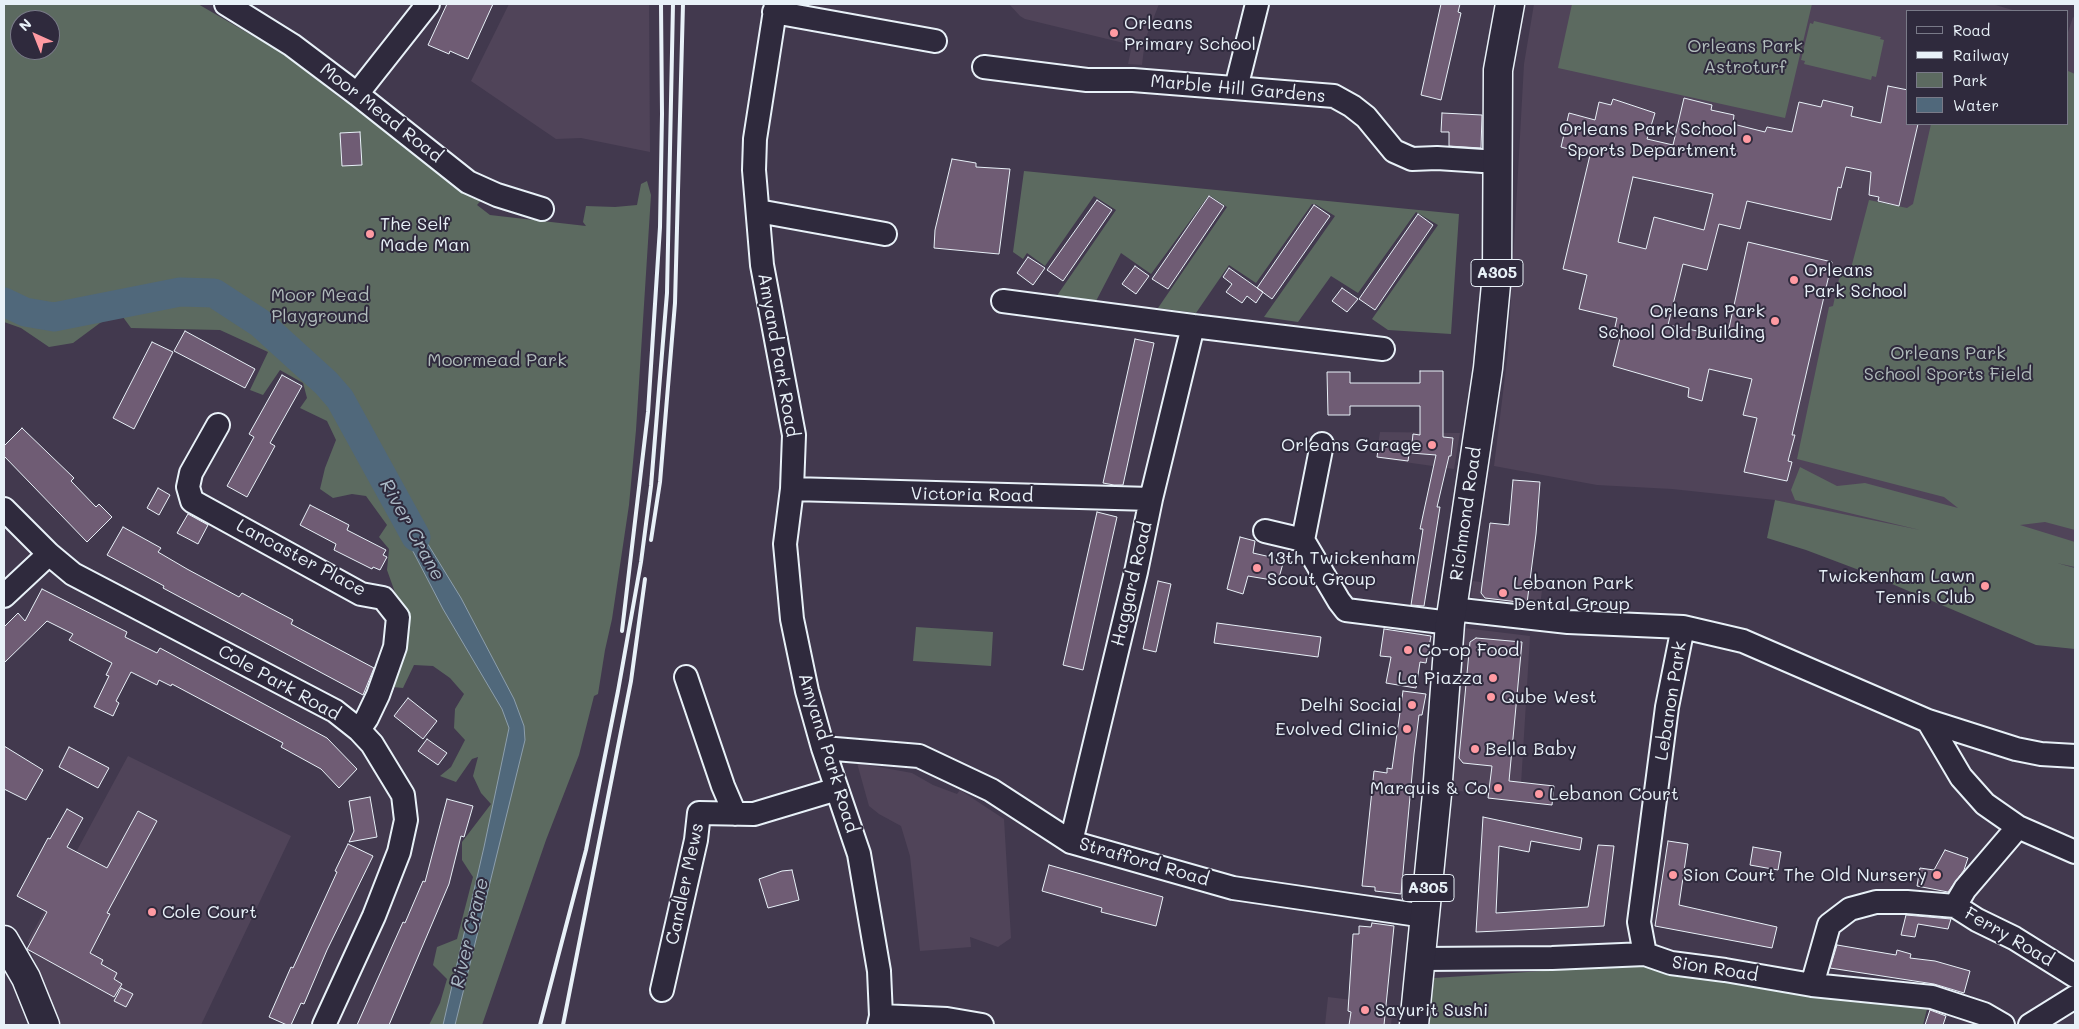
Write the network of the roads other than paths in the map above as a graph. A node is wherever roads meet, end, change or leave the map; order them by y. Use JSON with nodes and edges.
{"nodes":[{"id":1,"x":428,"y":4,"type":"edge"},
{"id":2,"x":1256,"y":4,"type":"edge"},
{"id":3,"x":1510,"y":4,"type":"edge"},
{"id":4,"x":237,"y":6,"type":"edge"},
{"id":5,"x":775,"y":8,"type":"edge"},
{"id":6,"x":935,"y":41,"type":"dead end"},
{"id":7,"x":984,"y":67,"type":"dead end"},
{"id":8,"x":1236,"y":88,"type":"junction"},
{"id":9,"x":357,"y":94,"type":"junction"},
{"id":10,"x":1498,"y":162,"type":"junction"},
{"id":11,"x":542,"y":209,"type":"dead end"},
{"id":12,"x":758,"y":211,"type":"junction"},
{"id":13,"x":885,"y":234,"type":"dead end"},
{"id":14,"x":1003,"y":301,"type":"dead end"},
{"id":15,"x":1193,"y":326,"type":"junction"},
{"id":16,"x":1383,"y":349,"type":"dead end"},
{"id":17,"x":218,"y":425,"type":"dead end"},
{"id":18,"x":1322,"y":444,"type":"dead end"},
{"id":19,"x":792,"y":489,"type":"junction"},
{"id":20,"x":1151,"y":499,"type":"junction"},
{"id":21,"x":4,"y":509,"type":"edge"},
{"id":22,"x":1265,"y":531,"type":"dead end"},
{"id":23,"x":1303,"y":540,"type":"junction"},
{"id":24,"x":49,"y":554,"type":"junction"},
{"id":25,"x":4,"y":596,"type":"edge"},
{"id":26,"x":1451,"y":616,"type":"junction"},
{"id":27,"x":1683,"y":627,"type":"junction"},
{"id":28,"x":686,"y":677,"type":"dead end"},
{"id":29,"x":1928,"y":721,"type":"junction"},
{"id":30,"x":359,"y":730,"type":"junction"},
{"id":31,"x":823,"y":748,"type":"junction"},
{"id":32,"x":2075,"y":756,"type":"edge"},
{"id":33,"x":837,"y":789,"type":"junction"},
{"id":34,"x":735,"y":814,"type":"junction"},
{"id":35,"x":2018,"y":827,"type":"junction"},
{"id":36,"x":1071,"y":842,"type":"junction"},
{"id":37,"x":2075,"y":852,"type":"edge"},
{"id":38,"x":1955,"y":906,"type":"junction"},
{"id":39,"x":1425,"y":916,"type":"junction"},
{"id":40,"x":4,"y":940,"type":"edge"},
{"id":41,"x":1645,"y":954,"type":"junction"},
{"id":42,"x":1421,"y":959,"type":"junction"},
{"id":43,"x":2075,"y":976,"type":"edge"},
{"id":44,"x":1812,"y":985,"type":"junction"},
{"id":45,"x":662,"y":990,"type":"dead end"},
{"id":46,"x":2075,"y":997,"type":"edge"},
{"id":47,"x":880,"y":1021,"type":"edge"},
{"id":48,"x":45,"y":1025,"type":"edge"},
{"id":49,"x":324,"y":1025,"type":"edge"},
{"id":50,"x":982,"y":1025,"type":"edge"},
{"id":51,"x":1414,"y":1025,"type":"edge"},
{"id":52,"x":2003,"y":1025,"type":"edge"},
{"id":53,"x":2030,"y":1025,"type":"edge"}],
"edges":[{"from":1,"to":9,"type":"street"},
{"from":2,"to":8,"type":"street"},
{"from":3,"to":10,"type":"main road","name":"Richmond Road","number":"A305"},
{"from":4,"to":9,"type":"street","name":"Moor Mead Road"},
{"from":5,"to":6,"type":"street"},
{"from":5,"to":12,"type":"street","name":"Amyand Park Road"},
{"from":7,"to":8,"type":"street","name":"Marble Hill Gardens"},
{"from":8,"to":10,"type":"street","name":"Marble Hill Gardens"},
{"from":9,"to":11,"type":"street","name":"Moor Mead Road"},
{"from":10,"to":26,"type":"main road","name":"Richmond Road","number":"A305"},
{"from":12,"to":13,"type":"street"},
{"from":12,"to":19,"type":"street","name":"Amyand Park Road"},
{"from":14,"to":15,"type":"street"},
{"from":15,"to":16,"type":"street"},
{"from":15,"to":20,"type":"street","name":"Haggard Road"},
{"from":17,"to":30,"type":"street","name":"Lancaster Place"},
{"from":18,"to":23,"type":"street"},
{"from":19,"to":20,"type":"street","name":"Victoria Road"},
{"from":19,"to":31,"type":"street","name":"Amyand Park Road"},
{"from":20,"to":36,"type":"street","name":"Haggard Road"},
{"from":21,"to":24,"type":"street","name":"Cole Park Road"},
{"from":22,"to":23,"type":"street"},
{"from":23,"to":26,"type":"street","name":"Lebanon Park"},
{"from":24,"to":25,"type":"street"},
{"from":24,"to":30,"type":"street","name":"Cole Park Road"},
{"from":26,"to":27,"type":"street","name":"Lebanon Park"},
{"from":26,"to":39,"type":"main road","name":"Richmond Road","number":"A305"},
{"from":27,"to":29,"type":"street","name":"Lebanon Park"},
{"from":27,"to":41,"type":"street","name":"Lebanon Park"},
{"from":28,"to":34,"type":"street"},
{"from":29,"to":32,"type":"street","name":"Lebanon Park"},
{"from":29,"to":35,"type":"street"},
{"from":30,"to":49,"type":"street","name":"Cole Park Road"},
{"from":31,"to":33,"type":"street","name":"Amyand Park Road"},
{"from":31,"to":36,"type":"street","name":"Strafford Road"},
{"from":33,"to":34,"type":"street","name":"Candler Mews"},
{"from":33,"to":47,"type":"street","name":"Amyand Park Road"},
{"from":34,"to":45,"type":"street","name":"Candler Mews"},
{"from":35,"to":37,"type":"street"},
{"from":35,"to":38,"type":"street"},
{"from":36,"to":39,"type":"street","name":"Strafford Road"},
{"from":38,"to":43,"type":"street","name":"Ferry Road"},
{"from":38,"to":44,"type":"street","name":"Ferry Road"},
{"from":39,"to":42,"type":"main road","name":"Richmond Road","number":"A305"},
{"from":40,"to":48,"type":"main road"},
{"from":41,"to":42,"type":"street","name":"Sion Road"},
{"from":41,"to":44,"type":"street","name":"Sion Road"},
{"from":42,"to":51,"type":"main road","name":"Richmond Road","number":"A305"},
{"from":44,"to":52,"type":"street","name":"Sion Road"},
{"from":46,"to":53,"type":"street"},
{"from":47,"to":50,"type":"street"}]}
